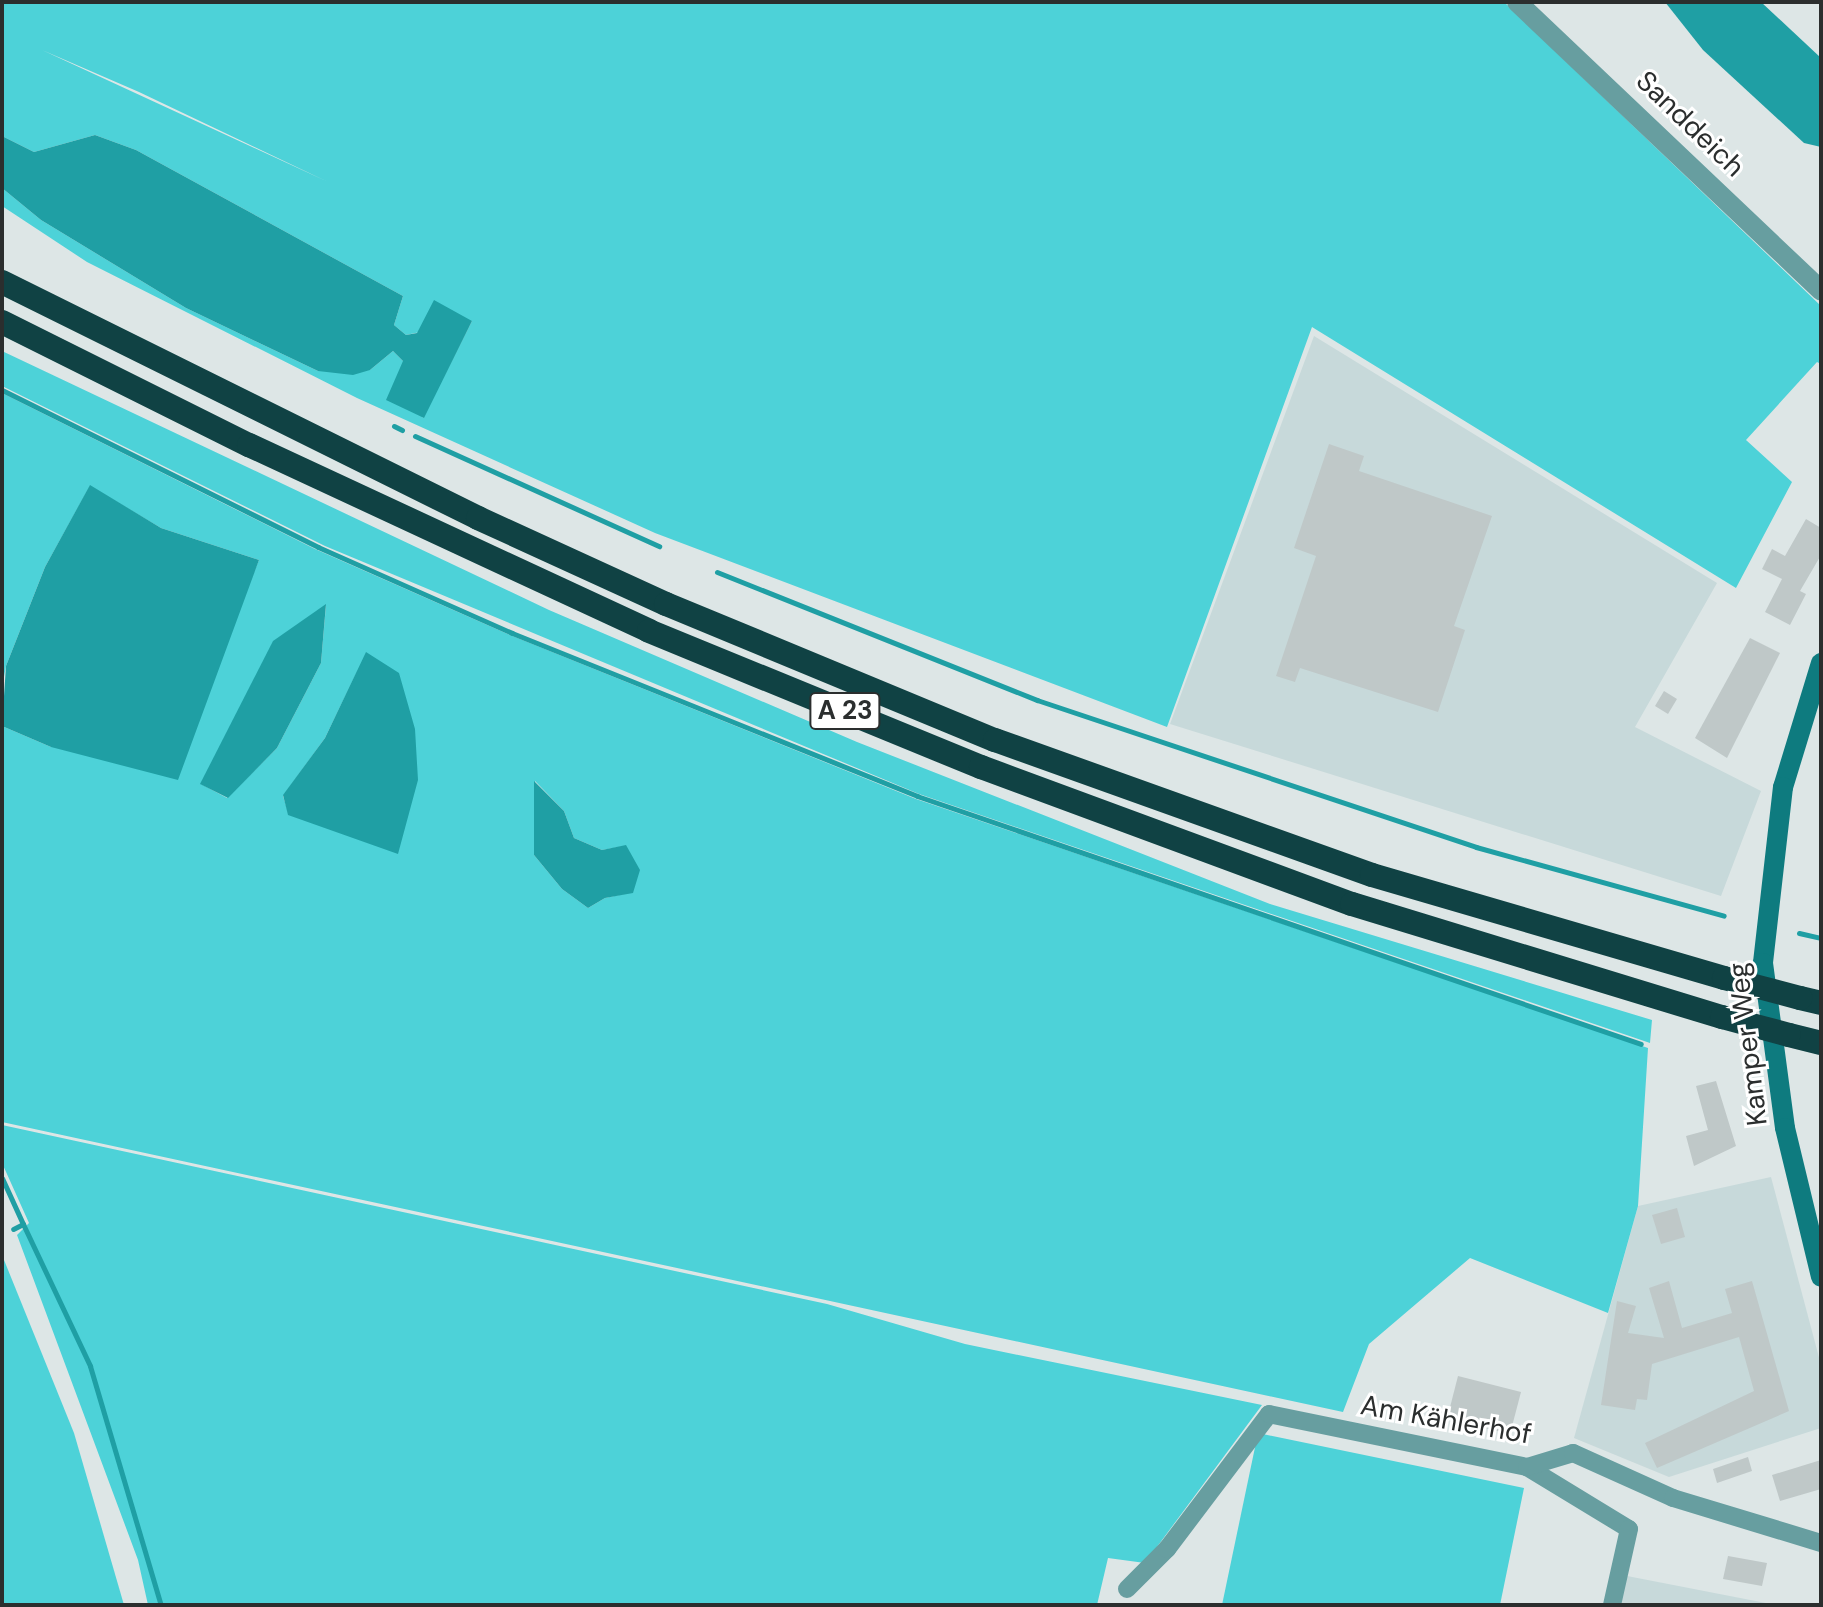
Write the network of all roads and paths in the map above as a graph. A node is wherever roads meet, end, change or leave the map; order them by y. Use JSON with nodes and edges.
{"nodes":[{"id":1,"x":1517,"y":2,"type":"edge"},
{"id":2,"x":2,"y":282,"type":"edge"},
{"id":3,"x":1821,"y":290,"type":"edge"},
{"id":4,"x":2,"y":322,"type":"edge"},
{"id":5,"x":1821,"y":663,"type":"edge"},
{"id":6,"x":1811,"y":1000,"type":"edge"},
{"id":7,"x":1821,"y":1043,"type":"edge"},
{"id":8,"x":1821,"y":1277,"type":"edge"},
{"id":9,"x":1527,"y":1467,"type":"junction"},
{"id":10,"x":1821,"y":1543,"type":"edge"},
{"id":11,"x":1127,"y":1589,"type":"dead end"},
{"id":12,"x":1612,"y":1605,"type":"edge"}],
"edges":[{"from":1,"to":3,"type":"street","name":"Sanddeich"},
{"from":2,"to":6,"type":"highway","number":"A 23","bridge":true},
{"from":4,"to":7,"type":"highway","number":"A 23","bridge":true},
{"from":5,"to":8,"type":"main road","name":"Kamper Weg"},
{"from":9,"to":10,"type":"street","name":"Am Kählerhof"},
{"from":9,"to":11,"type":"street","name":"Am Kählerhof"},
{"from":9,"to":12,"type":"street"}]}
